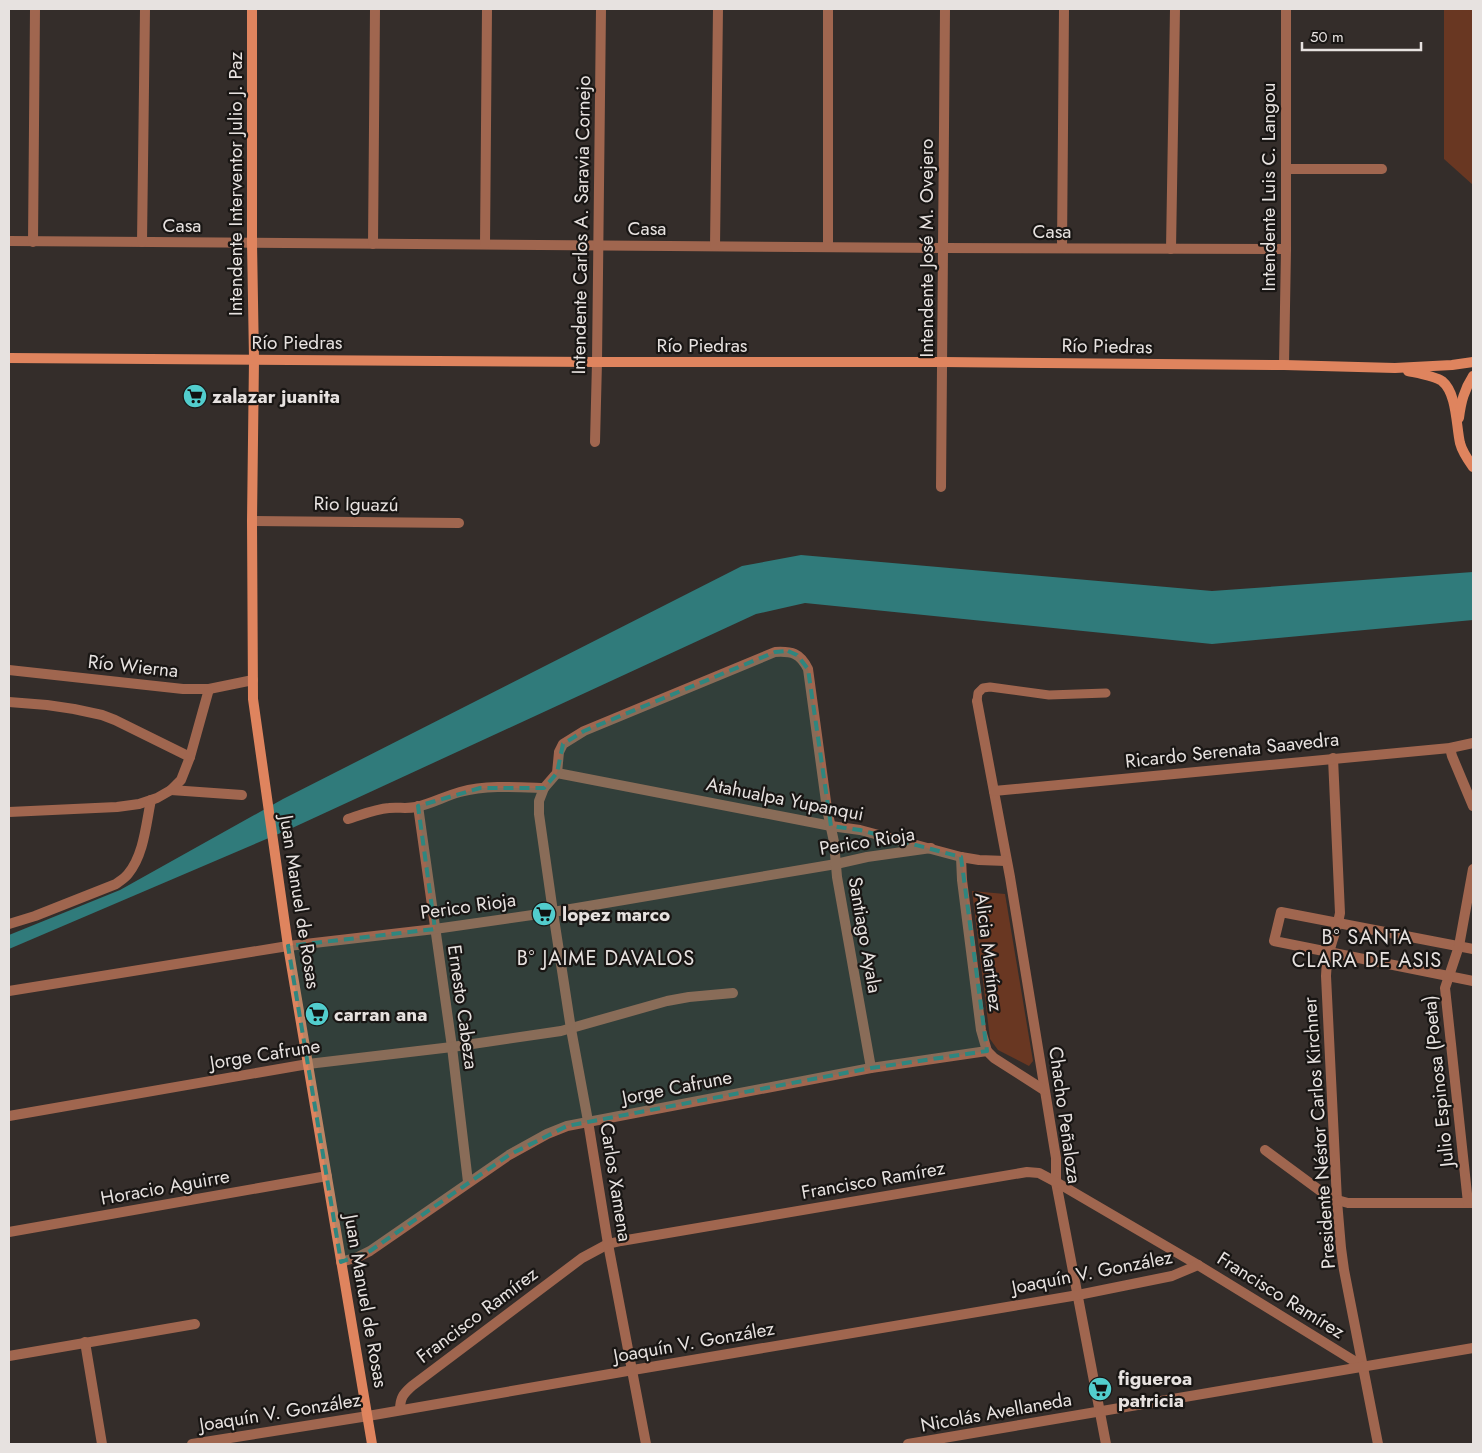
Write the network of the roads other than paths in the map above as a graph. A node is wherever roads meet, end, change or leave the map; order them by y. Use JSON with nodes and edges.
{"nodes":[{"id":1,"x":35,"y":9,"type":"edge"},
{"id":2,"x":145,"y":9,"type":"edge"},
{"id":3,"x":252,"y":9,"type":"edge"},
{"id":4,"x":375,"y":9,"type":"edge"},
{"id":5,"x":487,"y":9,"type":"edge"},
{"id":6,"x":601,"y":9,"type":"edge"},
{"id":7,"x":718,"y":9,"type":"edge"},
{"id":8,"x":828,"y":9,"type":"edge"},
{"id":9,"x":946,"y":9,"type":"edge"},
{"id":10,"x":1064,"y":9,"type":"edge"},
{"id":11,"x":1175,"y":9,"type":"edge"},
{"id":12,"x":1286,"y":9,"type":"edge"},
{"id":13,"x":1286,"y":169,"type":"junction"},
{"id":14,"x":1382,"y":169,"type":"dead end"},
{"id":15,"x":9,"y":242,"type":"edge"},
{"id":16,"x":33,"y":242,"type":"junction"},
{"id":17,"x":142,"y":242,"type":"junction"},
{"id":18,"x":252,"y":243,"type":"junction"},
{"id":19,"x":373,"y":244,"type":"junction"},
{"id":20,"x":485,"y":244,"type":"junction"},
{"id":21,"x":598,"y":245,"type":"junction"},
{"id":22,"x":715,"y":246,"type":"junction"},
{"id":23,"x":828,"y":247,"type":"junction"},
{"id":24,"x":944,"y":248,"type":"junction"},
{"id":25,"x":1062,"y":248,"type":"junction"},
{"id":26,"x":1171,"y":249,"type":"junction"},
{"id":27,"x":1286,"y":249,"type":"junction"},
{"id":28,"x":9,"y":358,"type":"edge"},
{"id":29,"x":254,"y":359,"type":"junction"},
{"id":30,"x":597,"y":362,"type":"junction"},
{"id":31,"x":943,"y":362,"type":"junction"},
{"id":32,"x":1473,"y":362,"type":"edge"},
{"id":33,"x":1284,"y":365,"type":"junction"},
{"id":34,"x":1395,"y":368,"type":"junction"},
{"id":35,"x":1473,"y":376,"type":"edge"},
{"id":36,"x":1458,"y":424,"type":"junction"},
{"id":37,"x":595,"y":442,"type":"dead end"},
{"id":38,"x":1473,"y":467,"type":"edge"},
{"id":39,"x":941,"y":487,"type":"dead end"},
{"id":40,"x":252,"y":521,"type":"junction"},
{"id":41,"x":459,"y":523,"type":"dead end"},
{"id":42,"x":9,"y":670,"type":"edge"},
{"id":43,"x":253,"y":680,"type":"junction"},
{"id":44,"x":209,"y":690,"type":"junction"},
{"id":45,"x":1106,"y":693,"type":"dead end"},
{"id":46,"x":977,"y":701,"type":"joint"},
{"id":47,"x":9,"y":702,"type":"edge"},
{"id":48,"x":1473,"y":743,"type":"edge"},
{"id":49,"x":1450,"y":748,"type":"junction"},
{"id":50,"x":190,"y":757,"type":"junction"},
{"id":51,"x":1333,"y":758,"type":"junction"},
{"id":52,"x":557,"y":773,"type":"junction"},
{"id":53,"x":544,"y":788,"type":"junction"},
{"id":54,"x":171,"y":790,"type":"junction"},
{"id":55,"x":994,"y":791,"type":"junction"},
{"id":56,"x":242,"y":796,"type":"dead end"},
{"id":57,"x":151,"y":800,"type":"junction"},
{"id":58,"x":418,"y":806,"type":"junction"},
{"id":59,"x":1473,"y":806,"type":"edge"},
{"id":60,"x":9,"y":812,"type":"edge"},
{"id":61,"x":348,"y":819,"type":"dead end"},
{"id":62,"x":831,"y":826,"type":"junction"},
{"id":63,"x":932,"y":848,"type":"junction"},
{"id":64,"x":961,"y":857,"type":"junction"},
{"id":65,"x":1006,"y":861,"type":"junction"},
{"id":66,"x":836,"y":864,"type":"junction"},
{"id":67,"x":1473,"y":869,"type":"edge"},
{"id":68,"x":553,"y":912,"type":"junction"},
{"id":69,"x":9,"y":924,"type":"edge"},
{"id":70,"x":1338,"y":924,"type":"junction"},
{"id":71,"x":435,"y":929,"type":"junction"},
{"id":72,"x":288,"y":946,"type":"junction"},
{"id":73,"x":1459,"y":946,"type":"junction"},
{"id":74,"x":1473,"y":949,"type":"edge"},
{"id":75,"x":1328,"y":952,"type":"junction"},
{"id":76,"x":1448,"y":977,"type":"junction"},
{"id":77,"x":1473,"y":981,"type":"edge"},
{"id":78,"x":9,"y":991,"type":"edge"},
{"id":79,"x":733,"y":993,"type":"dead end"},
{"id":80,"x":572,"y":1029,"type":"junction"},
{"id":81,"x":452,"y":1047,"type":"junction"},
{"id":82,"x":986,"y":1051,"type":"junction"},
{"id":83,"x":308,"y":1064,"type":"junction"},
{"id":84,"x":871,"y":1068,"type":"junction"},
{"id":85,"x":1044,"y":1090,"type":"junction"},
{"id":86,"x":9,"y":1116,"type":"edge"},
{"id":87,"x":588,"y":1121,"type":"junction"},
{"id":88,"x":1265,"y":1150,"type":"dead end"},
{"id":89,"x":327,"y":1176,"type":"junction"},
{"id":90,"x":468,"y":1182,"type":"junction"},
{"id":91,"x":1056,"y":1182,"type":"junction"},
{"id":92,"x":1337,"y":1200,"type":"junction"},
{"id":93,"x":1471,"y":1203,"type":"edge"},
{"id":94,"x":9,"y":1232,"type":"edge"},
{"id":95,"x":608,"y":1244,"type":"junction"},
{"id":96,"x":341,"y":1262,"type":"junction"},
{"id":97,"x":1198,"y":1265,"type":"junction"},
{"id":98,"x":1078,"y":1295,"type":"junction"},
{"id":99,"x":195,"y":1324,"type":"dead end"},
{"id":100,"x":85,"y":1342,"type":"junction"},
{"id":101,"x":1473,"y":1348,"type":"edge"},
{"id":102,"x":9,"y":1356,"type":"edge"},
{"id":103,"x":1364,"y":1367,"type":"junction"},
{"id":104,"x":633,"y":1370,"type":"junction"},
{"id":105,"x":400,"y":1410,"type":"junction"},
{"id":106,"x":1100,"y":1412,"type":"junction"},
{"id":107,"x":368,"y":1416,"type":"junction"},
{"id":108,"x":102,"y":1444,"type":"edge"},
{"id":109,"x":192,"y":1444,"type":"edge"},
{"id":110,"x":372,"y":1444,"type":"edge"},
{"id":111,"x":646,"y":1444,"type":"edge"},
{"id":112,"x":908,"y":1444,"type":"edge"},
{"id":113,"x":1106,"y":1444,"type":"edge"},
{"id":114,"x":1378,"y":1444,"type":"edge"}],
"edges":[{"from":1,"to":16,"type":"street"},
{"from":2,"to":17,"type":"street"},
{"from":3,"to":18,"type":"street","name":"Intendente Interventor Julio J. Paz"},
{"from":4,"to":19,"type":"street"},
{"from":5,"to":20,"type":"street"},
{"from":6,"to":21,"type":"street","name":"Intendente Carlos A. Saravia Cornejo"},
{"from":7,"to":22,"type":"street"},
{"from":8,"to":23,"type":"street"},
{"from":9,"to":24,"type":"street","name":"Intendente José M. Ovejero"},
{"from":10,"to":25,"type":"street"},
{"from":11,"to":26,"type":"street"},
{"from":12,"to":13,"type":"street","name":"Intendente Luis C. Langou"},
{"from":13,"to":14,"type":"street"},
{"from":13,"to":27,"type":"street","name":"Intendente Luis C. Langou"},
{"from":15,"to":16,"type":"street","name":"Casa"},
{"from":16,"to":17,"type":"street","name":"Casa"},
{"from":17,"to":18,"type":"street","name":"Casa"},
{"from":18,"to":19,"type":"street","name":"Casa"},
{"from":18,"to":29,"type":"street","name":"Intendente Interventor Julio J. Paz"},
{"from":19,"to":20,"type":"street","name":"Casa"},
{"from":20,"to":21,"type":"street","name":"Casa"},
{"from":21,"to":22,"type":"street","name":"Casa"},
{"from":21,"to":30,"type":"street","name":"Intendente Carlos A. Saravia Cornejo"},
{"from":22,"to":23,"type":"street","name":"Casa"},
{"from":23,"to":24,"type":"street","name":"Casa"},
{"from":24,"to":25,"type":"street","name":"Casa"},
{"from":24,"to":31,"type":"street","name":"Intendente José M. Ovejero"},
{"from":25,"to":26,"type":"street","name":"Casa"},
{"from":26,"to":27,"type":"street","name":"Casa"},
{"from":27,"to":33,"type":"street","name":"Intendente Luis C. Langou"},
{"from":28,"to":29,"type":"street","name":"Río Piedras"},
{"from":29,"to":30,"type":"street","name":"Río Piedras"},
{"from":29,"to":40,"type":"street","name":"Juan Manuel de Rosas"},
{"from":30,"to":31,"type":"street","name":"Río Piedras"},
{"from":30,"to":37,"type":"street","name":"Intendente Carlos A. Saravia Cornejo"},
{"from":31,"to":33,"type":"street","name":"Río Piedras"},
{"from":31,"to":39,"type":"street","name":"Intendente José M. Ovejero"},
{"from":32,"to":34,"type":"street"},
{"from":33,"to":34,"type":"street","name":"Río Piedras"},
{"from":34,"to":36,"type":"street"},
{"from":35,"to":36,"type":"street"},
{"from":36,"to":38,"type":"street"},
{"from":40,"to":41,"type":"street","name":"Rio Iguazú"},
{"from":40,"to":43,"type":"street","name":"Juan Manuel de Rosas"},
{"from":42,"to":44,"type":"street","name":"Río Wierna"},
{"from":43,"to":44,"type":"street","name":"Río Wierna"},
{"from":43,"to":72,"type":"street","name":"Juan Manuel de Rosas"},
{"from":44,"to":50,"type":"street"},
{"from":45,"to":46,"type":"lane"},
{"from":46,"to":55,"type":"street","name":"Chacho Peñaloza"},
{"from":47,"to":50,"type":"street"},
{"from":48,"to":49,"type":"street","name":"Ricardo Serenata Saavedra"},
{"from":49,"to":51,"type":"street","name":"Ricardo Serenata Saavedra"},
{"from":49,"to":59,"type":"street"},
{"from":50,"to":54,"type":"street"},
{"from":51,"to":55,"type":"street","name":"Ricardo Serenata Saavedra"},
{"from":51,"to":70,"type":"street","name":"Presidente Néstor Carlos Kirchner"},
{"from":52,"to":53,"type":"street","name":"Carlos Xamena"},
{"from":52,"to":62,"type":"street","name":"Atahualpa Yupanqui"},
{"from":52,"to":62,"type":"street","name":"Santiago Ayala"},
{"from":53,"to":58,"type":"street"},
{"from":53,"to":68,"type":"street","name":"Carlos Xamena"},
{"from":54,"to":56,"type":"street"},
{"from":54,"to":57,"type":"street"},
{"from":55,"to":65,"type":"street","name":"Chacho Peñaloza"},
{"from":57,"to":60,"type":"street"},
{"from":57,"to":69,"type":"street"},
{"from":58,"to":61,"type":"street"},
{"from":58,"to":71,"type":"street","name":"Ernesto Cabeza"},
{"from":62,"to":63,"type":"street","name":"Atahualpa Yupanqui"},
{"from":62,"to":66,"type":"street","name":"Santiago Ayala"},
{"from":63,"to":64,"type":"street","name":"Atahualpa Yupanqui"},
{"from":63,"to":66,"type":"street","name":"Perico Rioja"},
{"from":64,"to":65,"type":"street","name":"Atahualpa Yupanqui"},
{"from":64,"to":82,"type":"street","name":"Alicia Martínez"},
{"from":65,"to":85,"type":"street","name":"Chacho Peñaloza"},
{"from":66,"to":68,"type":"street","name":"Perico Rioja"},
{"from":66,"to":84,"type":"street","name":"Santiago Ayala"},
{"from":67,"to":73,"type":"street","name":"Julio Espinosa (Poeta)"},
{"from":68,"to":71,"type":"street","name":"Perico Rioja"},
{"from":68,"to":80,"type":"street","name":"Carlos Xamena"},
{"from":70,"to":73,"type":"street"},
{"from":70,"to":75,"type":"street","name":"Presidente Néstor Carlos Kirchner"},
{"from":70,"to":75,"type":"street"},
{"from":71,"to":72,"type":"street","name":"Perico Rioja"},
{"from":71,"to":81,"type":"street","name":"Ernesto Cabeza"},
{"from":72,"to":78,"type":"street","name":"Perico Rioja"},
{"from":72,"to":83,"type":"street","name":"Juan Manuel de Rosas"},
{"from":73,"to":74,"type":"street"},
{"from":73,"to":76,"type":"street","name":"Julio Espinosa (Poeta)"},
{"from":75,"to":76,"type":"street"},
{"from":75,"to":92,"type":"street","name":"Presidente Néstor Carlos Kirchner"},
{"from":76,"to":77,"type":"street"},
{"from":76,"to":93,"type":"street","name":"Julio Espinosa (Poeta)"},
{"from":79,"to":80,"type":"street","name":"Jorge Cafrune"},
{"from":80,"to":81,"type":"street","name":"Jorge Cafrune"},
{"from":80,"to":87,"type":"street","name":"Carlos Xamena"},
{"from":81,"to":83,"type":"street","name":"Jorge Cafrune"},
{"from":81,"to":90,"type":"street","name":"Ernesto Cabeza"},
{"from":82,"to":84,"type":"street","name":"Jorge Cafrune"},
{"from":82,"to":85,"type":"street"},
{"from":83,"to":86,"type":"street","name":"Jorge Cafrune"},
{"from":83,"to":89,"type":"street","name":"Juan Manuel de Rosas"},
{"from":84,"to":87,"type":"street","name":"Jorge Cafrune"},
{"from":85,"to":91,"type":"street","name":"Chacho Peñaloza"},
{"from":87,"to":90,"type":"street","name":"Jorge Cafrune"},
{"from":87,"to":95,"type":"street","name":"Carlos Xamena"},
{"from":88,"to":92,"type":"street"},
{"from":89,"to":94,"type":"street","name":"Horacio Aguirre"},
{"from":89,"to":96,"type":"street","name":"Juan Manuel de Rosas"},
{"from":90,"to":96,"type":"street","name":"Jorge Cafrune"},
{"from":91,"to":95,"type":"street","name":"Francisco Ramírez"},
{"from":91,"to":97,"type":"street","name":"Francisco Ramírez"},
{"from":91,"to":98,"type":"street","name":"Chacho Peñaloza"},
{"from":92,"to":93,"type":"street"},
{"from":92,"to":103,"type":"street","name":"Presidente Néstor Carlos Kirchner"},
{"from":95,"to":104,"type":"street","name":"Carlos Xamena"},
{"from":95,"to":105,"type":"street","name":"Francisco Ramírez"},
{"from":96,"to":107,"type":"street","name":"Juan Manuel de Rosas"},
{"from":97,"to":98,"type":"street","name":"Joaquín V. González"},
{"from":97,"to":103,"type":"street","name":"Francisco Ramírez"},
{"from":98,"to":104,"type":"street","name":"Joaquín V. González"},
{"from":98,"to":106,"type":"street","name":"Chacho Peñaloza"},
{"from":99,"to":100,"type":"street"},
{"from":100,"to":102,"type":"street"},
{"from":100,"to":108,"type":"street"},
{"from":101,"to":103,"type":"street","name":"Nicolás Avellaneda"},
{"from":103,"to":106,"type":"street","name":"Nicolás Avellaneda"},
{"from":103,"to":114,"type":"street","name":"Presidente Néstor Carlos Kirchner"},
{"from":104,"to":105,"type":"street","name":"Joaquín V. González"},
{"from":104,"to":111,"type":"street","name":"Carlos Xamena"},
{"from":105,"to":107,"type":"street","name":"Joaquín V. González"},
{"from":106,"to":112,"type":"street","name":"Nicolás Avellaneda"},
{"from":106,"to":113,"type":"street","name":"Chacho Peñaloza"},
{"from":107,"to":109,"type":"street","name":"Joaquín V. González"},
{"from":107,"to":110,"type":"street","name":"Juan Manuel de Rosas"}]}
